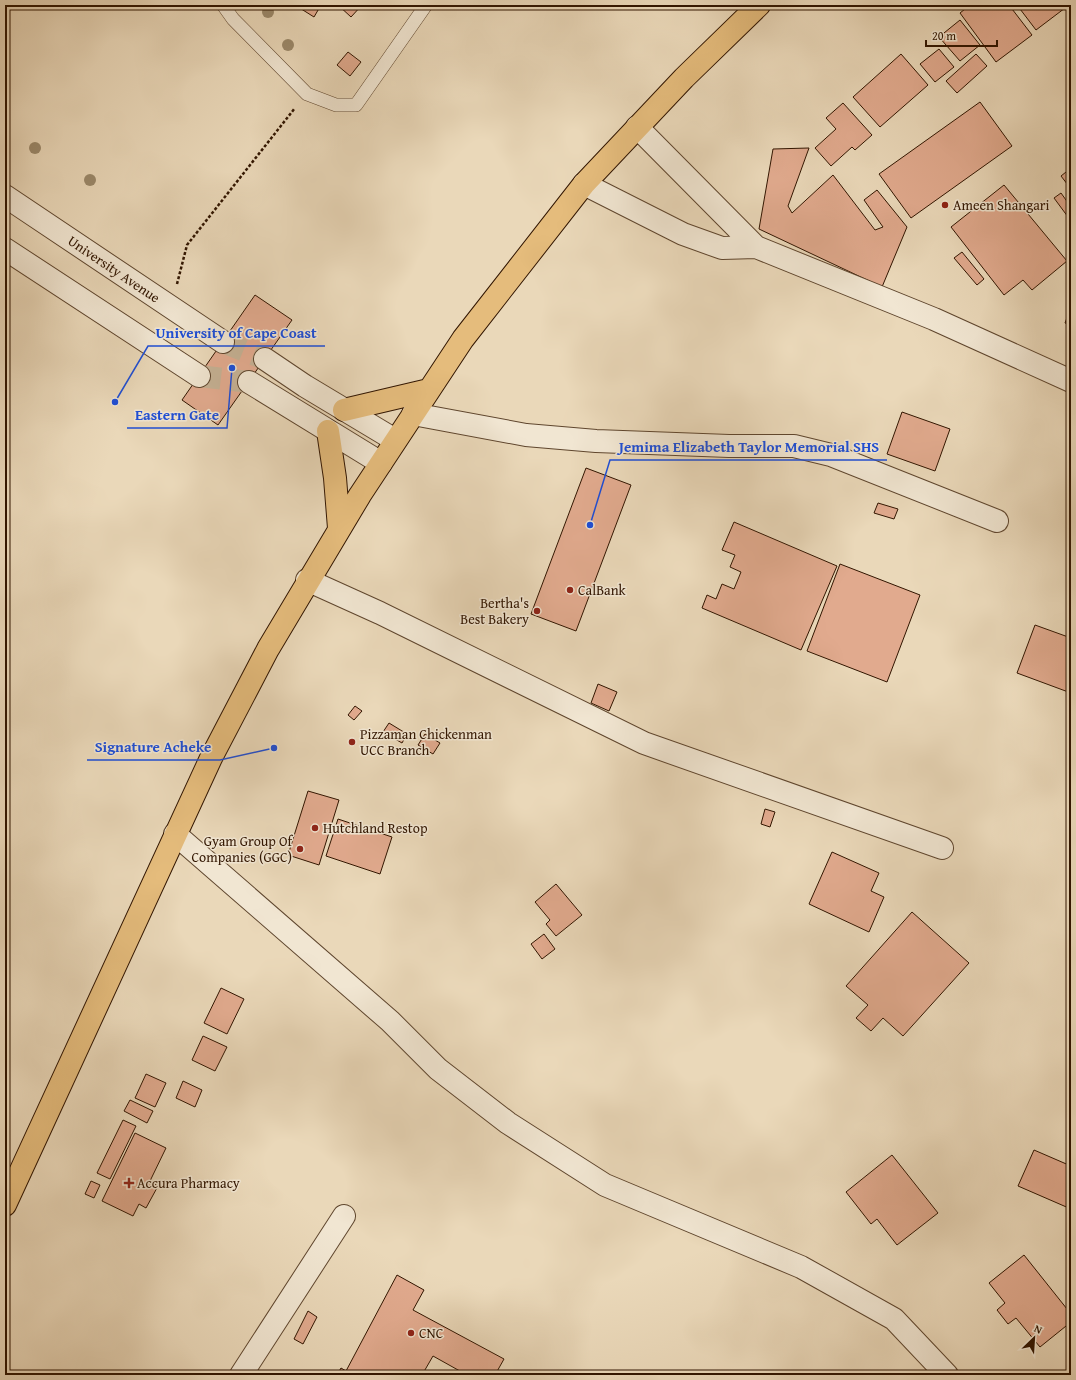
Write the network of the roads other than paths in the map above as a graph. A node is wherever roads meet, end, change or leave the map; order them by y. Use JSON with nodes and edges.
{"nodes":[{"id":1,"x":223,"y":5,"type":"edge"},
{"id":2,"x":426,"y":5,"type":"edge"},
{"id":3,"x":759,"y":5,"type":"edge"},
{"id":4,"x":637,"y":127,"type":"junction"},
{"id":5,"x":584,"y":184,"type":"junction"},
{"id":6,"x":5,"y":196,"type":"edge"},
{"id":7,"x":756,"y":247,"type":"junction"},
{"id":8,"x":5,"y":249,"type":"edge"},
{"id":9,"x":223,"y":342,"type":"tunnel mouth"},
{"id":10,"x":265,"y":359,"type":"tunnel mouth"},
{"id":11,"x":199,"y":376,"type":"tunnel mouth"},
{"id":12,"x":1071,"y":381,"type":"edge"},
{"id":13,"x":249,"y":382,"type":"tunnel mouth"},
{"id":14,"x":429,"y":390,"type":"junction"},
{"id":15,"x":344,"y":410,"type":"junction"},
{"id":16,"x":413,"y":414,"type":"junction"},
{"id":17,"x":328,"y":431,"type":"junction"},
{"id":18,"x":395,"y":440,"type":"junction"},
{"id":19,"x":381,"y":462,"type":"junction"},
{"id":20,"x":997,"y":521,"type":"dead end"},
{"id":21,"x":338,"y":528,"type":"junction"},
{"id":22,"x":307,"y":580,"type":"junction"},
{"id":23,"x":175,"y":834,"type":"junction"},
{"id":24,"x":942,"y":848,"type":"dead end"},
{"id":25,"x":5,"y":1205,"type":"edge"},
{"id":26,"x":344,"y":1216,"type":"dead end"},
{"id":27,"x":241,"y":1375,"type":"edge"},
{"id":28,"x":947,"y":1375,"type":"edge"}],
"edges":[{"from":1,"to":2,"type":"lane"},
{"from":3,"to":4,"type":"highway"},
{"from":4,"to":5,"type":"highway"},
{"from":4,"to":7,"type":"street"},
{"from":5,"to":7,"type":"street"},
{"from":5,"to":14,"type":"highway"},
{"from":6,"to":9,"type":"street","name":"University Avenue"},
{"from":7,"to":12,"type":"street"},
{"from":8,"to":11,"type":"street"},
{"from":10,"to":15,"type":"street"},
{"from":13,"to":17,"type":"street"},
{"from":14,"to":15,"type":"highway"},
{"from":14,"to":16,"type":"highway"},
{"from":15,"to":18,"type":"street"},
{"from":16,"to":18,"type":"highway"},
{"from":16,"to":20,"type":"street"},
{"from":17,"to":19,"type":"street"},
{"from":17,"to":21,"type":"highway"},
{"from":18,"to":19,"type":"highway"},
{"from":19,"to":21,"type":"highway"},
{"from":21,"to":22,"type":"highway"},
{"from":22,"to":23,"type":"highway"},
{"from":22,"to":24,"type":"street"},
{"from":23,"to":25,"type":"highway"},
{"from":23,"to":28,"type":"street"},
{"from":26,"to":27,"type":"street"}]}
